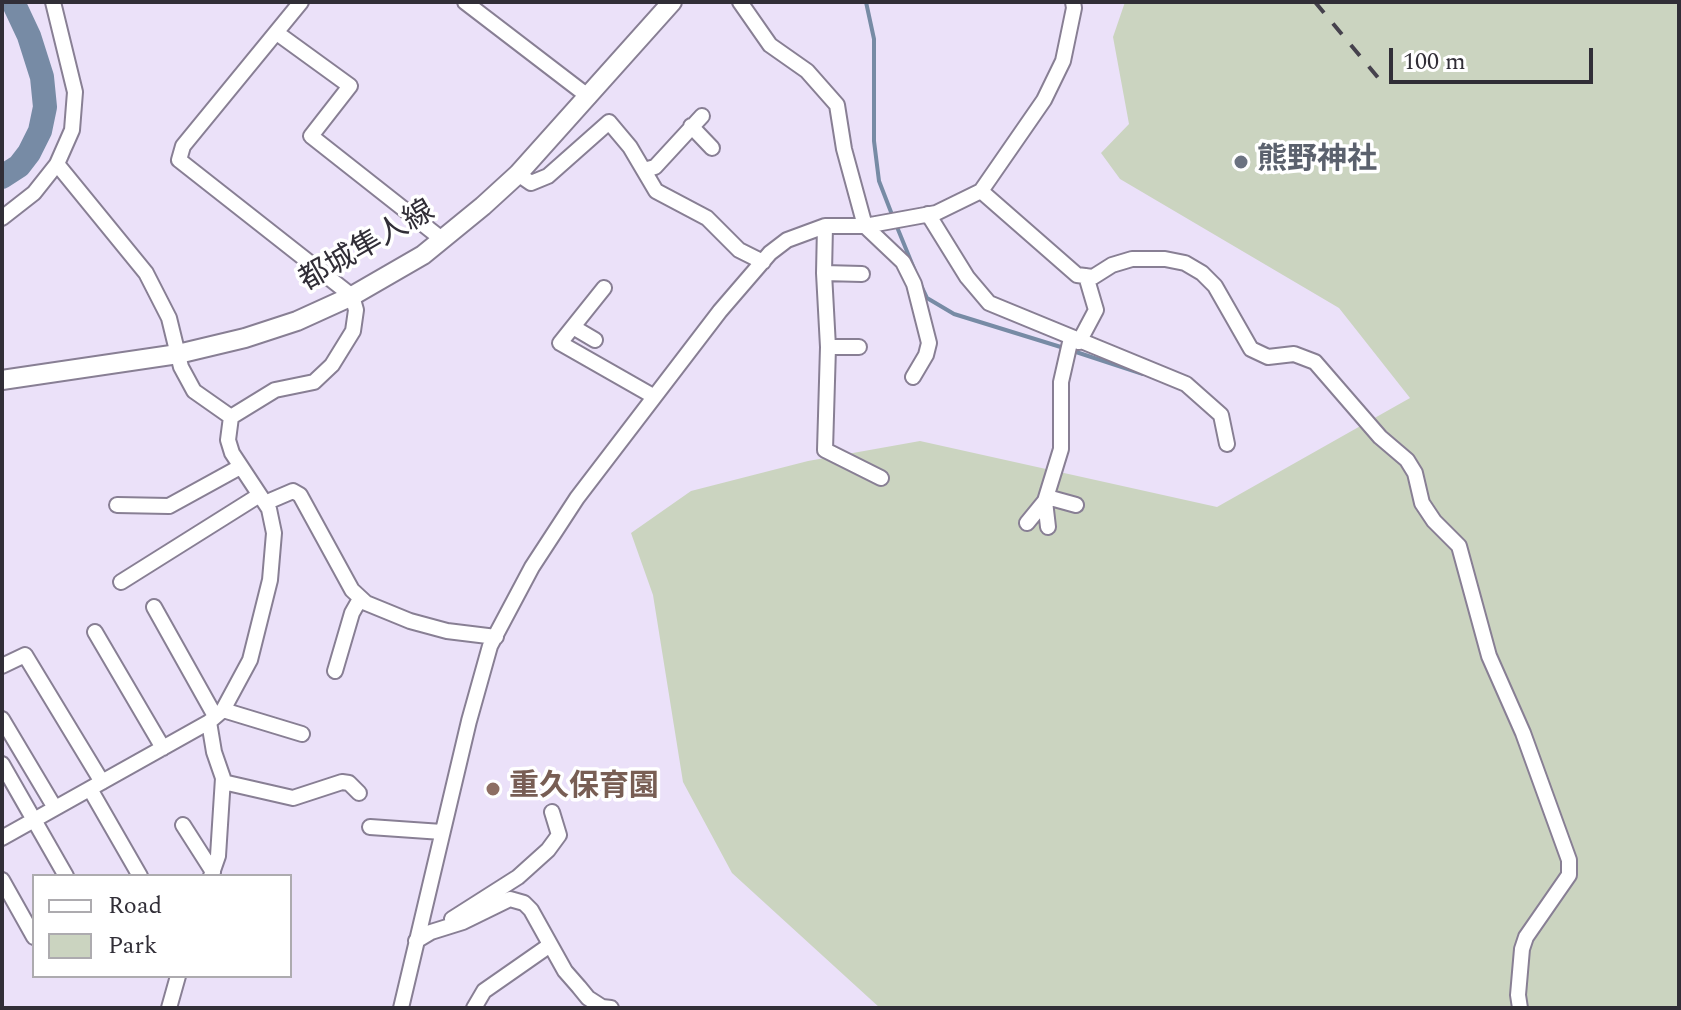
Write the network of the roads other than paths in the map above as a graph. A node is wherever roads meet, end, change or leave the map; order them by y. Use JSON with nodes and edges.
{"nodes":[{"id":1,"x":53,"y":2,"type":"edge"},
{"id":2,"x":465,"y":2,"type":"edge"},
{"id":3,"x":672,"y":2,"type":"edge"},
{"id":4,"x":740,"y":2,"type":"edge"},
{"id":5,"x":1073,"y":2,"type":"edge"},
{"id":6,"x":296,"y":4,"type":"edge"},
{"id":7,"x":277,"y":33,"type":"junction"},
{"id":8,"x":589,"y":97,"type":"junction"},
{"id":9,"x":702,"y":116,"type":"dead end"},
{"id":10,"x":691,"y":126,"type":"junction"},
{"id":11,"x":712,"y":148,"type":"dead end"},
{"id":12,"x":57,"y":164,"type":"junction"},
{"id":13,"x":644,"y":170,"type":"junction"},
{"id":14,"x":518,"y":174,"type":"junction"},
{"id":15,"x":981,"y":191,"type":"junction"},
{"id":16,"x":928,"y":214,"type":"junction"},
{"id":17,"x":2,"y":218,"type":"edge"},
{"id":18,"x":825,"y":226,"type":"junction"},
{"id":19,"x":865,"y":226,"type":"junction"},
{"id":20,"x":443,"y":240,"type":"junction"},
{"id":21,"x":763,"y":262,"type":"junction"},
{"id":22,"x":824,"y":273,"type":"junction"},
{"id":23,"x":862,"y":274,"type":"dead end"},
{"id":24,"x":1086,"y":276,"type":"junction"},
{"id":25,"x":604,"y":288,"type":"dead end"},
{"id":26,"x":352,"y":296,"type":"junction"},
{"id":27,"x":573,"y":327,"type":"junction"},
{"id":28,"x":595,"y":340,"type":"dead end"},
{"id":29,"x":1072,"y":345,"type":"junction"},
{"id":30,"x":828,"y":347,"type":"junction"},
{"id":31,"x":859,"y":347,"type":"dead end"},
{"id":32,"x":178,"y":354,"type":"junction"},
{"id":33,"x":913,"y":377,"type":"dead end"},
{"id":34,"x":2,"y":380,"type":"edge"},
{"id":35,"x":653,"y":396,"type":"junction"},
{"id":36,"x":231,"y":417,"type":"junction"},
{"id":37,"x":1227,"y":444,"type":"dead end"},
{"id":38,"x":240,"y":467,"type":"junction"},
{"id":39,"x":881,"y":478,"type":"dead end"},
{"id":40,"x":261,"y":499,"type":"junction"},
{"id":41,"x":1046,"y":499,"type":"junction"},
{"id":42,"x":117,"y":505,"type":"dead end"},
{"id":43,"x":1076,"y":505,"type":"dead end"},
{"id":44,"x":1027,"y":523,"type":"dead end"},
{"id":45,"x":1048,"y":527,"type":"dead end"},
{"id":46,"x":121,"y":582,"type":"dead end"},
{"id":47,"x":360,"y":599,"type":"junction"},
{"id":48,"x":154,"y":607,"type":"dead end"},
{"id":49,"x":95,"y":632,"type":"dead end"},
{"id":50,"x":496,"y":637,"type":"junction"},
{"id":51,"x":2,"y":666,"type":"edge"},
{"id":52,"x":335,"y":671,"type":"dead end"},
{"id":53,"x":215,"y":716,"type":"junction"},
{"id":54,"x":2,"y":719,"type":"edge"},
{"id":55,"x":302,"y":734,"type":"dead end"},
{"id":56,"x":163,"y":748,"type":"junction"},
{"id":57,"x":2,"y":764,"type":"edge"},
{"id":58,"x":223,"y":782,"type":"junction"},
{"id":59,"x":96,"y":785,"type":"junction"},
{"id":60,"x":359,"y":793,"type":"dead end"},
{"id":61,"x":55,"y":808,"type":"junction"},
{"id":62,"x":552,"y":812,"type":"dead end"},
{"id":63,"x":34,"y":820,"type":"junction"},
{"id":64,"x":183,"y":825,"type":"dead end"},
{"id":65,"x":370,"y":827,"type":"dead end"},
{"id":66,"x":442,"y":832,"type":"junction"},
{"id":67,"x":2,"y":838,"type":"edge"},
{"id":68,"x":65,"y":874,"type":"edge"},
{"id":69,"x":139,"y":874,"type":"edge"},
{"id":70,"x":212,"y":874,"type":"edge"},
{"id":71,"x":2,"y":880,"type":"edge"},
{"id":72,"x":431,"y":932,"type":"junction"},
{"id":73,"x":32,"y":933,"type":"edge"},
{"id":74,"x":416,"y":941,"type":"junction"},
{"id":75,"x":550,"y":945,"type":"junction"},
{"id":76,"x":177,"y":978,"type":"edge"},
{"id":77,"x":169,"y":1008,"type":"edge"},
{"id":78,"x":401,"y":1008,"type":"edge"},
{"id":79,"x":474,"y":1008,"type":"edge"},
{"id":80,"x":611,"y":1008,"type":"edge"},
{"id":81,"x":1520,"y":1008,"type":"edge"}],
"edges":[{"from":1,"to":12,"type":"street"},
{"from":2,"to":8,"type":"street"},
{"from":3,"to":8,"type":"main road","name":"都城隼人線"},
{"from":4,"to":19,"type":"street"},
{"from":5,"to":15,"type":"street"},
{"from":6,"to":7,"type":"street"},
{"from":7,"to":20,"type":"street"},
{"from":7,"to":26,"type":"street"},
{"from":8,"to":14,"type":"main road","name":"都城隼人線"},
{"from":9,"to":10,"type":"street"},
{"from":10,"to":11,"type":"street"},
{"from":10,"to":13,"type":"street"},
{"from":12,"to":17,"type":"street"},
{"from":12,"to":32,"type":"street"},
{"from":13,"to":14,"type":"street"},
{"from":13,"to":21,"type":"street"},
{"from":14,"to":20,"type":"main road","name":"都城隼人線"},
{"from":15,"to":16,"type":"street"},
{"from":15,"to":24,"type":"street"},
{"from":16,"to":19,"type":"street"},
{"from":16,"to":29,"type":"street"},
{"from":18,"to":19,"type":"street"},
{"from":18,"to":21,"type":"street"},
{"from":18,"to":22,"type":"street"},
{"from":19,"to":33,"type":"street"},
{"from":20,"to":26,"type":"main road","name":"都城隼人線"},
{"from":21,"to":35,"type":"street"},
{"from":22,"to":23,"type":"street"},
{"from":22,"to":30,"type":"street"},
{"from":24,"to":29,"type":"street"},
{"from":24,"to":81,"type":"street"},
{"from":25,"to":27,"type":"street"},
{"from":26,"to":32,"type":"main road","name":"都城隼人線"},
{"from":26,"to":36,"type":"street"},
{"from":27,"to":28,"type":"street"},
{"from":27,"to":35,"type":"street"},
{"from":29,"to":37,"type":"street"},
{"from":29,"to":41,"type":"street"},
{"from":30,"to":31,"type":"street"},
{"from":30,"to":39,"type":"street"},
{"from":32,"to":34,"type":"main road","name":"都城隼人線"},
{"from":32,"to":36,"type":"street"},
{"from":35,"to":50,"type":"street"},
{"from":36,"to":38,"type":"street"},
{"from":38,"to":40,"type":"street"},
{"from":38,"to":42,"type":"street"},
{"from":40,"to":46,"type":"street"},
{"from":40,"to":47,"type":"street"},
{"from":40,"to":53,"type":"street"},
{"from":41,"to":43,"type":"street"},
{"from":41,"to":44,"type":"street"},
{"from":41,"to":45,"type":"street"},
{"from":47,"to":50,"type":"street"},
{"from":47,"to":52,"type":"street"},
{"from":48,"to":53,"type":"street"},
{"from":49,"to":56,"type":"street"},
{"from":50,"to":66,"type":"street"},
{"from":51,"to":59,"type":"street"},
{"from":53,"to":55,"type":"street"},
{"from":53,"to":56,"type":"street"},
{"from":53,"to":58,"type":"street"},
{"from":54,"to":61,"type":"street"},
{"from":56,"to":59,"type":"street"},
{"from":57,"to":63,"type":"street"},
{"from":58,"to":60,"type":"street"},
{"from":58,"to":70,"type":"street"},
{"from":59,"to":61,"type":"street"},
{"from":59,"to":69,"type":"street"},
{"from":61,"to":63,"type":"street"},
{"from":62,"to":72,"type":"street"},
{"from":63,"to":67,"type":"street"},
{"from":63,"to":68,"type":"street"},
{"from":64,"to":70,"type":"street"},
{"from":65,"to":66,"type":"street"},
{"from":66,"to":74,"type":"street"},
{"from":71,"to":73,"type":"street"},
{"from":72,"to":74,"type":"street"},
{"from":72,"to":75,"type":"street"},
{"from":74,"to":78,"type":"street"},
{"from":75,"to":79,"type":"street"},
{"from":75,"to":80,"type":"street"},
{"from":76,"to":77,"type":"street"}]}
